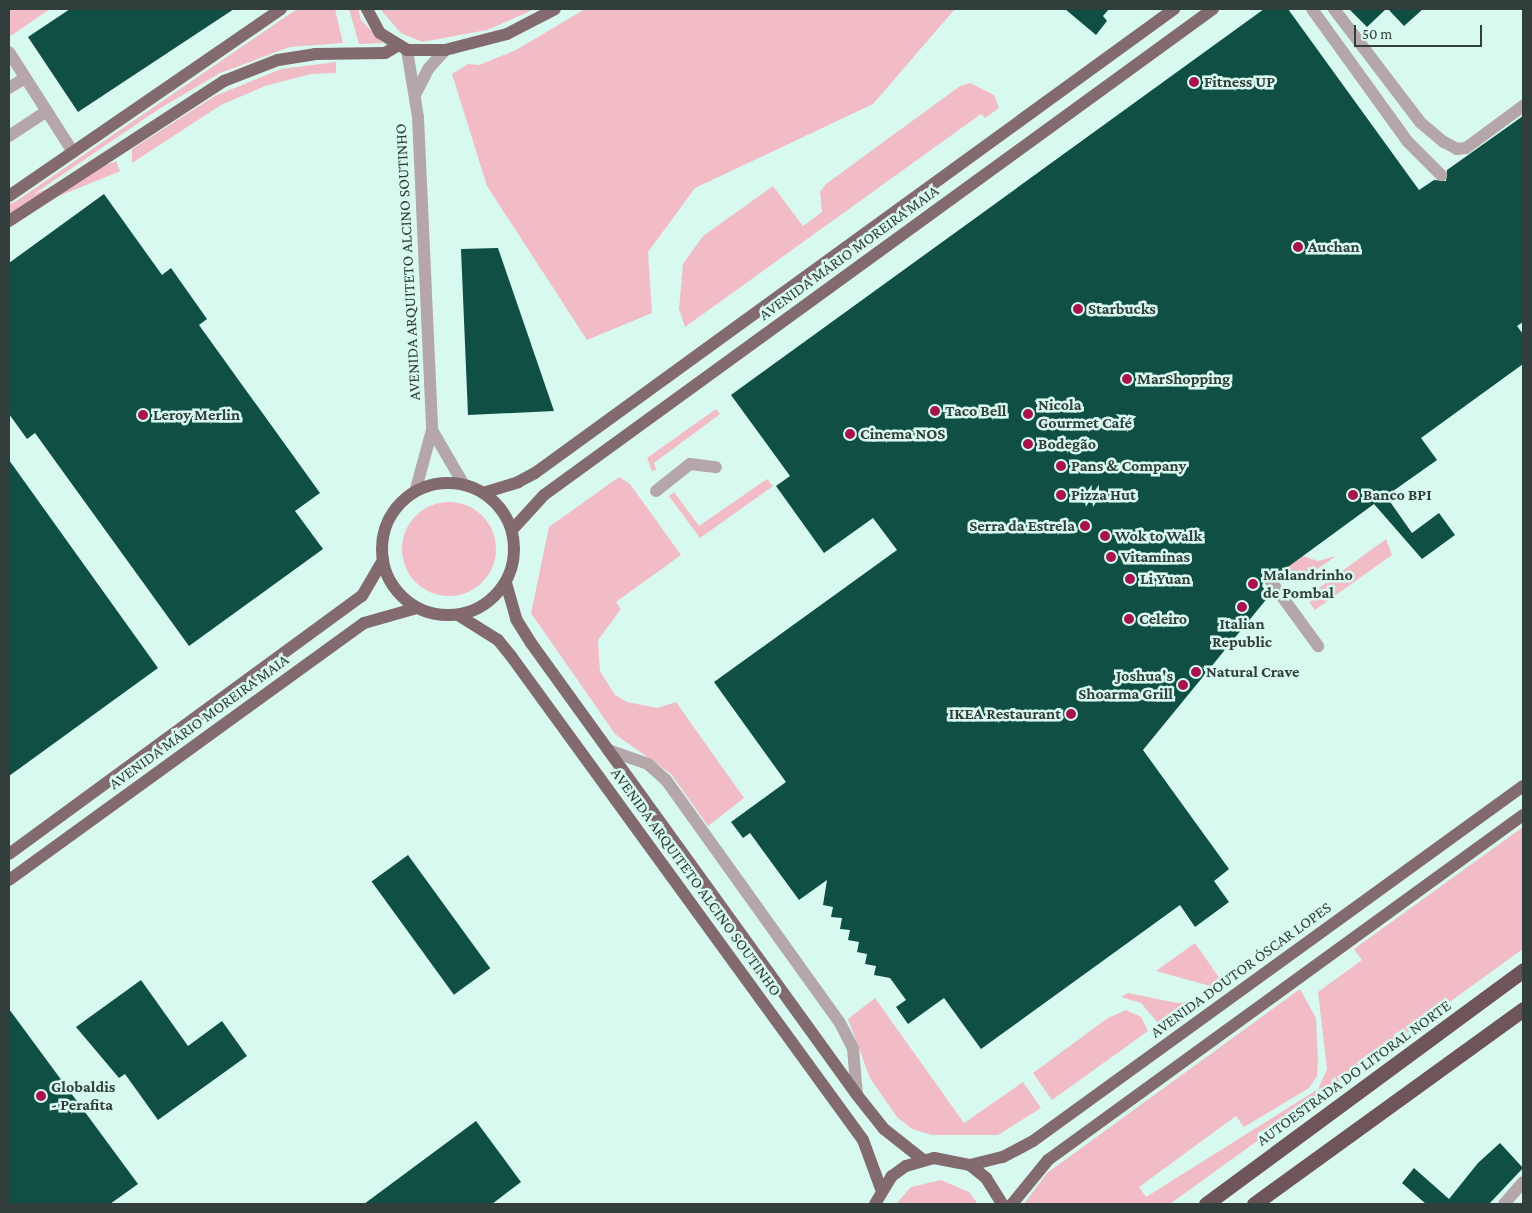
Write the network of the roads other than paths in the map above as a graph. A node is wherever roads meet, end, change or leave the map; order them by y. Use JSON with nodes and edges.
{"nodes":[{"id":1,"x":281,"y":9,"type":"edge"},
{"id":2,"x":367,"y":9,"type":"edge"},
{"id":3,"x":554,"y":9,"type":"edge"},
{"id":4,"x":1213,"y":9,"type":"edge"},
{"id":5,"x":1312,"y":9,"type":"edge"},
{"id":6,"x":1334,"y":9,"type":"edge"},
{"id":7,"x":1168,"y":10,"type":"edge"},
{"id":8,"x":403,"y":48,"type":"junction"},
{"id":9,"x":445,"y":50,"type":"junction"},
{"id":10,"x":9,"y":52,"type":"edge"},
{"id":11,"x":25,"y":78,"type":"junction"},
{"id":12,"x":9,"y":88,"type":"edge"},
{"id":13,"x":416,"y":92,"type":"junction"},
{"id":14,"x":1523,"y":106,"type":"edge"},
{"id":15,"x":47,"y":111,"type":"junction"},
{"id":16,"x":9,"y":136,"type":"edge"},
{"id":17,"x":73,"y":152,"type":"junction"},
{"id":18,"x":1441,"y":175,"type":"dead end"},
{"id":19,"x":9,"y":196,"type":"edge"},
{"id":20,"x":9,"y":221,"type":"edge"},
{"id":21,"x":432,"y":430,"type":"junction"},
{"id":22,"x":716,"y":467,"type":"dead end"},
{"id":23,"x":464,"y":485,"type":"junction"},
{"id":24,"x":656,"y":491,"type":"dead end"},
{"id":25,"x":415,"y":492,"type":"junction"},
{"id":26,"x":483,"y":493,"type":"junction"},
{"id":27,"x":512,"y":530,"type":"junction"},
{"id":28,"x":383,"y":560,"type":"junction"},
{"id":29,"x":1270,"y":580,"type":"dead end"},
{"id":30,"x":506,"y":583,"type":"junction"},
{"id":31,"x":417,"y":608,"type":"junction"},
{"id":32,"x":458,"y":615,"type":"junction"},
{"id":33,"x":1318,"y":646,"type":"dead end"},
{"id":34,"x":608,"y":750,"type":"junction"},
{"id":35,"x":1523,"y":786,"type":"edge"},
{"id":36,"x":1523,"y":814,"type":"edge"},
{"id":37,"x":9,"y":854,"type":"edge"},
{"id":38,"x":9,"y":880,"type":"edge"},
{"id":39,"x":1523,"y":970,"type":"edge"},
{"id":40,"x":1523,"y":1009,"type":"edge"},
{"id":41,"x":857,"y":1095,"type":"junction"},
{"id":42,"x":922,"y":1159,"type":"junction"},
{"id":43,"x":970,"y":1165,"type":"junction"},
{"id":44,"x":1523,"y":1182,"type":"edge"},
{"id":45,"x":881,"y":1189,"type":"junction"},
{"id":46,"x":875,"y":1204,"type":"edge"},
{"id":47,"x":1002,"y":1204,"type":"edge"},
{"id":48,"x":1012,"y":1204,"type":"edge"},
{"id":49,"x":1206,"y":1204,"type":"edge"},
{"id":50,"x":1254,"y":1204,"type":"edge"},
{"id":51,"x":1504,"y":1204,"type":"edge"}],
"edges":[{"from":1,"to":17,"type":"main road"},
{"from":2,"to":8,"type":"main road"},
{"from":3,"to":9,"type":"main road"},
{"from":4,"to":27,"type":"main road","name":"AVENIDA MÁRIO MOREIRA MAIA"},
{"from":5,"to":18,"type":"street"},
{"from":6,"to":14,"type":"street"},
{"from":7,"to":26,"type":"main road","name":"AVENIDA MÁRIO MOREIRA MAIA"},
{"from":8,"to":9,"type":"main road"},
{"from":8,"to":13,"type":"street","name":"AVENIDA ARQUITETO ALCINO SOUTINHO"},
{"from":8,"to":20,"type":"main road"},
{"from":9,"to":13,"type":"street"},
{"from":10,"to":11,"type":"street"},
{"from":11,"to":12,"type":"street"},
{"from":11,"to":15,"type":"street"},
{"from":13,"to":21,"type":"street","name":"AVENIDA ARQUITETO ALCINO SOUTINHO"},
{"from":15,"to":16,"type":"street"},
{"from":15,"to":17,"type":"street"},
{"from":17,"to":19,"type":"main road"},
{"from":21,"to":23,"type":"street","name":"AVENIDA ARQUITETO ALCINO SOUTINHO"},
{"from":21,"to":25,"type":"street","name":"AVENIDA ARQUITETO ALCINO SOUTINHO"},
{"from":22,"to":24,"type":"street"},
{"from":23,"to":25,"type":"main road"},
{"from":23,"to":26,"type":"main road"},
{"from":25,"to":28,"type":"main road"},
{"from":26,"to":27,"type":"main road"},
{"from":27,"to":30,"type":"main road"},
{"from":28,"to":31,"type":"main road"},
{"from":28,"to":37,"type":"main road","name":"AVENIDA MÁRIO MOREIRA MAIA"},
{"from":29,"to":33,"type":"street"},
{"from":30,"to":32,"type":"main road"},
{"from":30,"to":34,"type":"main road","name":"AVENIDA ARQUITETO ALCINO SOUTINHO"},
{"from":31,"to":32,"type":"main road"},
{"from":31,"to":38,"type":"main road","name":"AVENIDA MÁRIO MOREIRA MAIA"},
{"from":32,"to":45,"type":"main road","name":"AVENIDA ARQUITETO ALCINO SOUTINHO"},
{"from":34,"to":41,"type":"main road","name":"AVENIDA ARQUITETO ALCINO SOUTINHO"},
{"from":34,"to":41,"type":"street"},
{"from":35,"to":43,"type":"main road","name":"AVENIDA DOUTOR ÓSCAR LOPES"},
{"from":36,"to":48,"type":"main road"},
{"from":39,"to":49,"type":"highway","name":"AUTOESTRADA DO LITORAL NORTE"},
{"from":40,"to":50,"type":"highway"},
{"from":41,"to":42,"type":"main road","name":"AVENIDA ARQUITETO ALCINO SOUTINHO"},
{"from":42,"to":43,"type":"main road"},
{"from":42,"to":45,"type":"main road"},
{"from":43,"to":47,"type":"main road"},
{"from":44,"to":51,"type":"street"},
{"from":45,"to":46,"type":"main road"}]}
